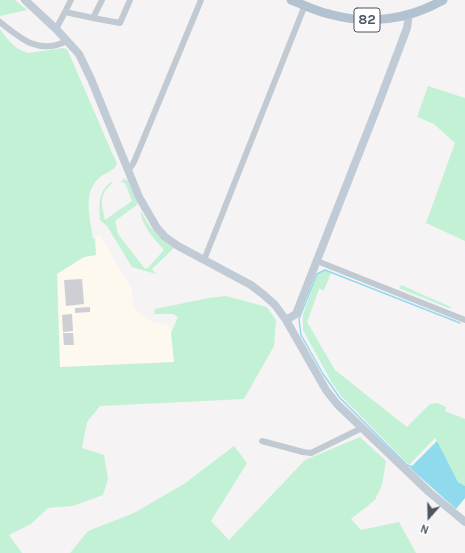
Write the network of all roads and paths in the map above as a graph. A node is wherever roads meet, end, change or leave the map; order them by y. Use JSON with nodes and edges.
{"nodes":[{"id":1,"x":25,"y":0,"type":"edge"},
{"id":2,"x":71,"y":0,"type":"edge"},
{"id":3,"x":102,"y":0,"type":"edge"},
{"id":4,"x":130,"y":0,"type":"edge"},
{"id":5,"x":200,"y":0,"type":"edge"},
{"id":6,"x":292,"y":0,"type":"edge"},
{"id":7,"x":442,"y":0,"type":"edge"},
{"id":8,"x":305,"y":6,"type":"junction"},
{"id":9,"x":65,"y":12,"type":"junction"},
{"id":10,"x":409,"y":14,"type":"junction"},
{"id":11,"x":93,"y":18,"type":"junction"},
{"id":12,"x":0,"y":22,"type":"edge"},
{"id":13,"x":56,"y":29,"type":"junction"},
{"id":14,"x":67,"y":41,"type":"junction"},
{"id":15,"x":128,"y":171,"type":"junction"},
{"id":16,"x":204,"y":260,"type":"junction"},
{"id":17,"x":317,"y":261,"type":"junction"},
{"id":18,"x":286,"y":320,"type":"junction"},
{"id":19,"x":465,"y":320,"type":"edge"},
{"id":20,"x":362,"y":428,"type":"junction"},
{"id":21,"x":262,"y":441,"type":"dead end"},
{"id":22,"x":465,"y":522,"type":"edge"}],
"edges":[{"from":1,"to":13,"type":"street"},
{"from":2,"to":9,"type":"street"},
{"from":3,"to":11,"type":"street"},
{"from":4,"to":11,"type":"street"},
{"from":5,"to":15,"type":"street"},
{"from":6,"to":8,"type":"main road","number":"82"},
{"from":7,"to":10,"type":"main road","number":"82"},
{"from":8,"to":10,"type":"main road","number":"82"},
{"from":8,"to":16,"type":"street"},
{"from":9,"to":11,"type":"street"},
{"from":9,"to":13,"type":"street"},
{"from":10,"to":17,"type":"street"},
{"from":12,"to":14,"type":"street"},
{"from":13,"to":14,"type":"street"},
{"from":14,"to":15,"type":"street"},
{"from":15,"to":16,"type":"street"},
{"from":16,"to":18,"type":"street"},
{"from":17,"to":18,"type":"street"},
{"from":17,"to":19,"type":"street"},
{"from":18,"to":20,"type":"street"},
{"from":20,"to":21,"type":"street"},
{"from":20,"to":22,"type":"street"}]}
